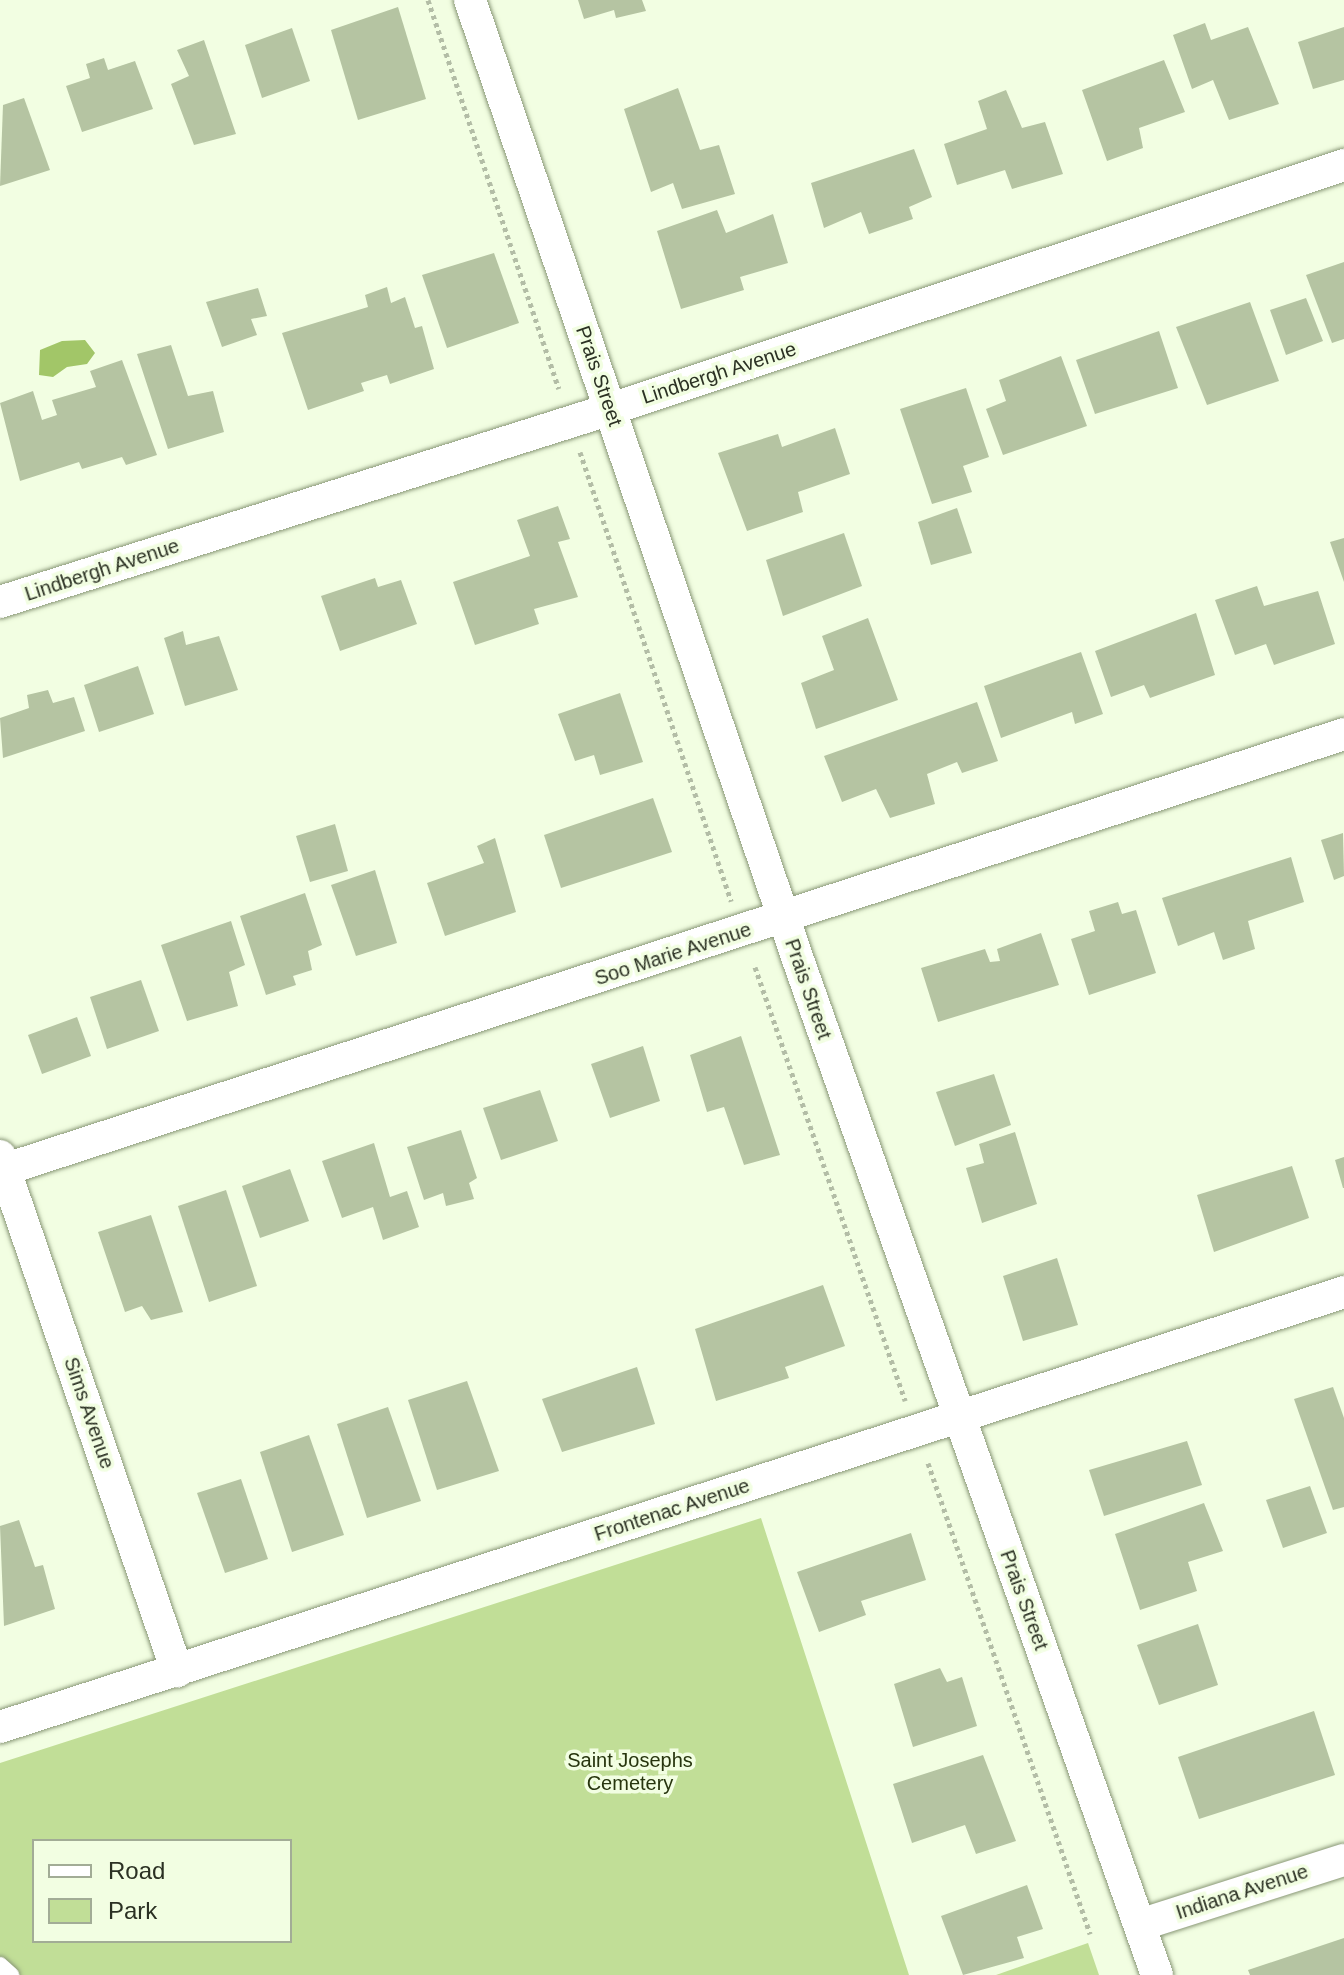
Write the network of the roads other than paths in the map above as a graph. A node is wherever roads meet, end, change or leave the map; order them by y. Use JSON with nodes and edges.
{"nodes":[{"id":1,"x":470,"y":0,"type":"edge"},
{"id":2,"x":1344,"y":165,"type":"edge"},
{"id":3,"x":611,"y":409,"type":"junction"},
{"id":4,"x":0,"y":602,"type":"edge"},
{"id":5,"x":1344,"y":734,"type":"edge"},
{"id":6,"x":783,"y":918,"type":"junction"},
{"id":7,"x":2,"y":1165,"type":"edge"},
{"id":8,"x":1344,"y":1292,"type":"edge"},
{"id":9,"x":958,"y":1417,"type":"junction"},
{"id":10,"x":177,"y":1671,"type":"junction"},
{"id":11,"x":0,"y":1727,"type":"edge"},
{"id":12,"x":1344,"y":1860,"type":"edge"},
{"id":13,"x":1140,"y":1925,"type":"junction"},
{"id":14,"x":0,"y":1965,"type":"edge"},
{"id":15,"x":11,"y":1975,"type":"edge"},
{"id":16,"x":1157,"y":1975,"type":"edge"}],
"edges":[{"from":1,"to":3,"type":"street","name":"Prais Street"},
{"from":2,"to":3,"type":"street","name":"Lindbergh Avenue"},
{"from":3,"to":4,"type":"street","name":"Lindbergh Avenue"},
{"from":3,"to":6,"type":"street","name":"Prais Street"},
{"from":5,"to":6,"type":"street","name":"Soo Marie Avenue"},
{"from":6,"to":7,"type":"street","name":"Soo Marie Avenue"},
{"from":6,"to":9,"type":"street","name":"Prais Street"},
{"from":7,"to":10,"type":"street","name":"Sims Avenue"},
{"from":8,"to":9,"type":"street","name":"Frontenac Avenue"},
{"from":9,"to":10,"type":"street","name":"Frontenac Avenue"},
{"from":9,"to":13,"type":"street","name":"Prais Street"},
{"from":10,"to":11,"type":"street","name":"Frontenac Avenue"},
{"from":12,"to":13,"type":"street","name":"Indiana Avenue"},
{"from":13,"to":16,"type":"street","name":"Prais Street"},
{"from":14,"to":15,"type":"lane"}]}
